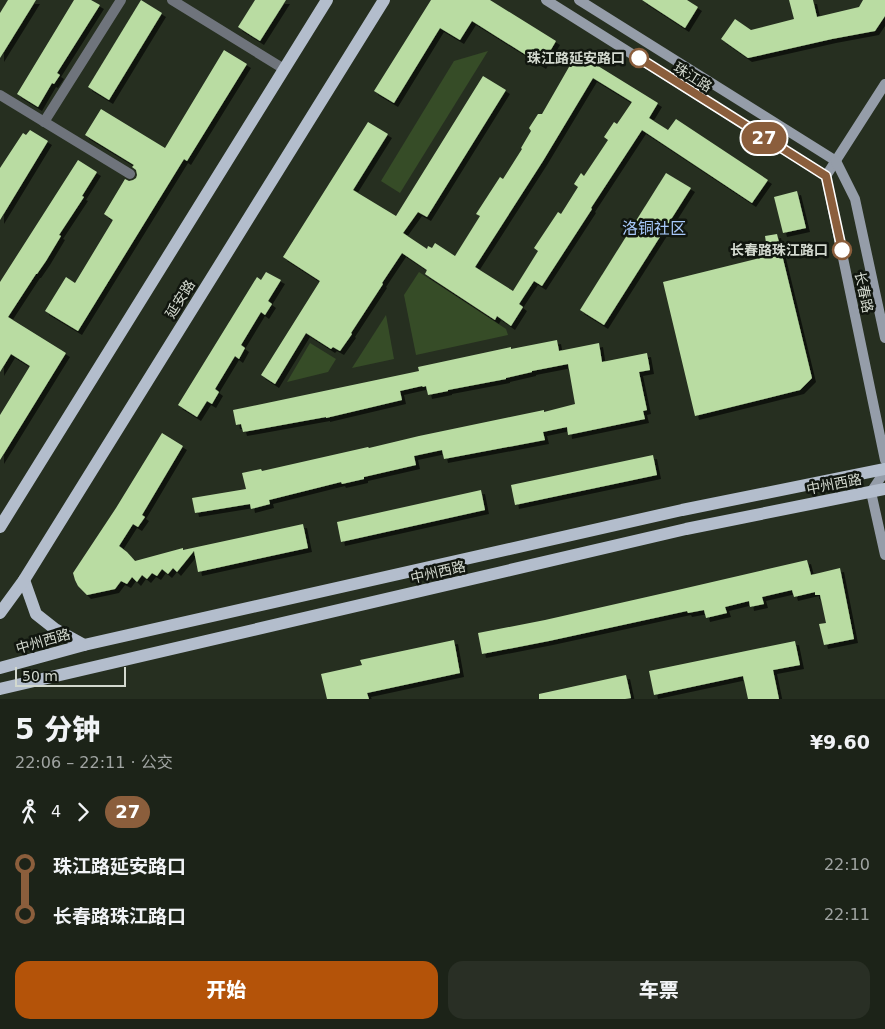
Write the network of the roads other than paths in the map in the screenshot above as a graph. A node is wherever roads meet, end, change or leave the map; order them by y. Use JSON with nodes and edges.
{"nodes":[{"id":1,"x":121,"y":0,"type":"edge"},
{"id":2,"x":172,"y":0,"type":"edge"},
{"id":3,"x":327,"y":0,"type":"edge"},
{"id":4,"x":384,"y":0,"type":"edge"},
{"id":5,"x":546,"y":0,"type":"edge"},
{"id":6,"x":579,"y":0,"type":"edge"},
{"id":7,"x":284,"y":69,"type":"junction"},
{"id":8,"x":885,"y":84,"type":"edge"},
{"id":9,"x":0,"y":95,"type":"edge"},
{"id":10,"x":44,"y":122,"type":"junction"},
{"id":11,"x":836,"y":162,"type":"junction"},
{"id":12,"x":130,"y":174,"type":"dead end"},
{"id":13,"x":826,"y":176,"type":"junction"},
{"id":14,"x":885,"y":338,"type":"edge"},
{"id":15,"x":885,"y":460,"type":"edge"},
{"id":16,"x":885,"y":470,"type":"edge"},
{"id":17,"x":885,"y":489,"type":"edge"},
{"id":18,"x":871,"y":492,"type":"junction"},
{"id":19,"x":0,"y":527,"type":"edge"},
{"id":20,"x":885,"y":554,"type":"edge"},
{"id":21,"x":24,"y":580,"type":"junction"},
{"id":22,"x":0,"y":613,"type":"edge"},
{"id":23,"x":84,"y":645,"type":"junction"},
{"id":24,"x":0,"y":668,"type":"edge"},
{"id":25,"x":0,"y":689,"type":"edge"}],
"edges":[{"from":1,"to":10,"type":"street"},
{"from":2,"to":7,"type":"street"},
{"from":3,"to":7,"type":"main road"},
{"from":4,"to":21,"type":"main road","name":"延安路"},
{"from":5,"to":13,"type":"main road","name":"珠江路"},
{"from":6,"to":11,"type":"main road","name":"珠江路"},
{"from":7,"to":19,"type":"main road"},
{"from":8,"to":11,"type":"main road"},
{"from":9,"to":10,"type":"street"},
{"from":10,"to":12,"type":"street"},
{"from":11,"to":13,"type":"main road"},
{"from":11,"to":14,"type":"main road","name":"长春路"},
{"from":13,"to":15,"type":"main road","name":"长春路"},
{"from":16,"to":18,"type":"main road"},
{"from":16,"to":23,"type":"main road","name":"中州西路"},
{"from":17,"to":18,"type":"main road","name":"中州西路"},
{"from":18,"to":20,"type":"main road"},
{"from":18,"to":25,"type":"main road","name":"中州西路"},
{"from":21,"to":22,"type":"main road","name":"延安路"},
{"from":21,"to":23,"type":"main road"},
{"from":23,"to":24,"type":"main road","name":"中州西路"}]}
